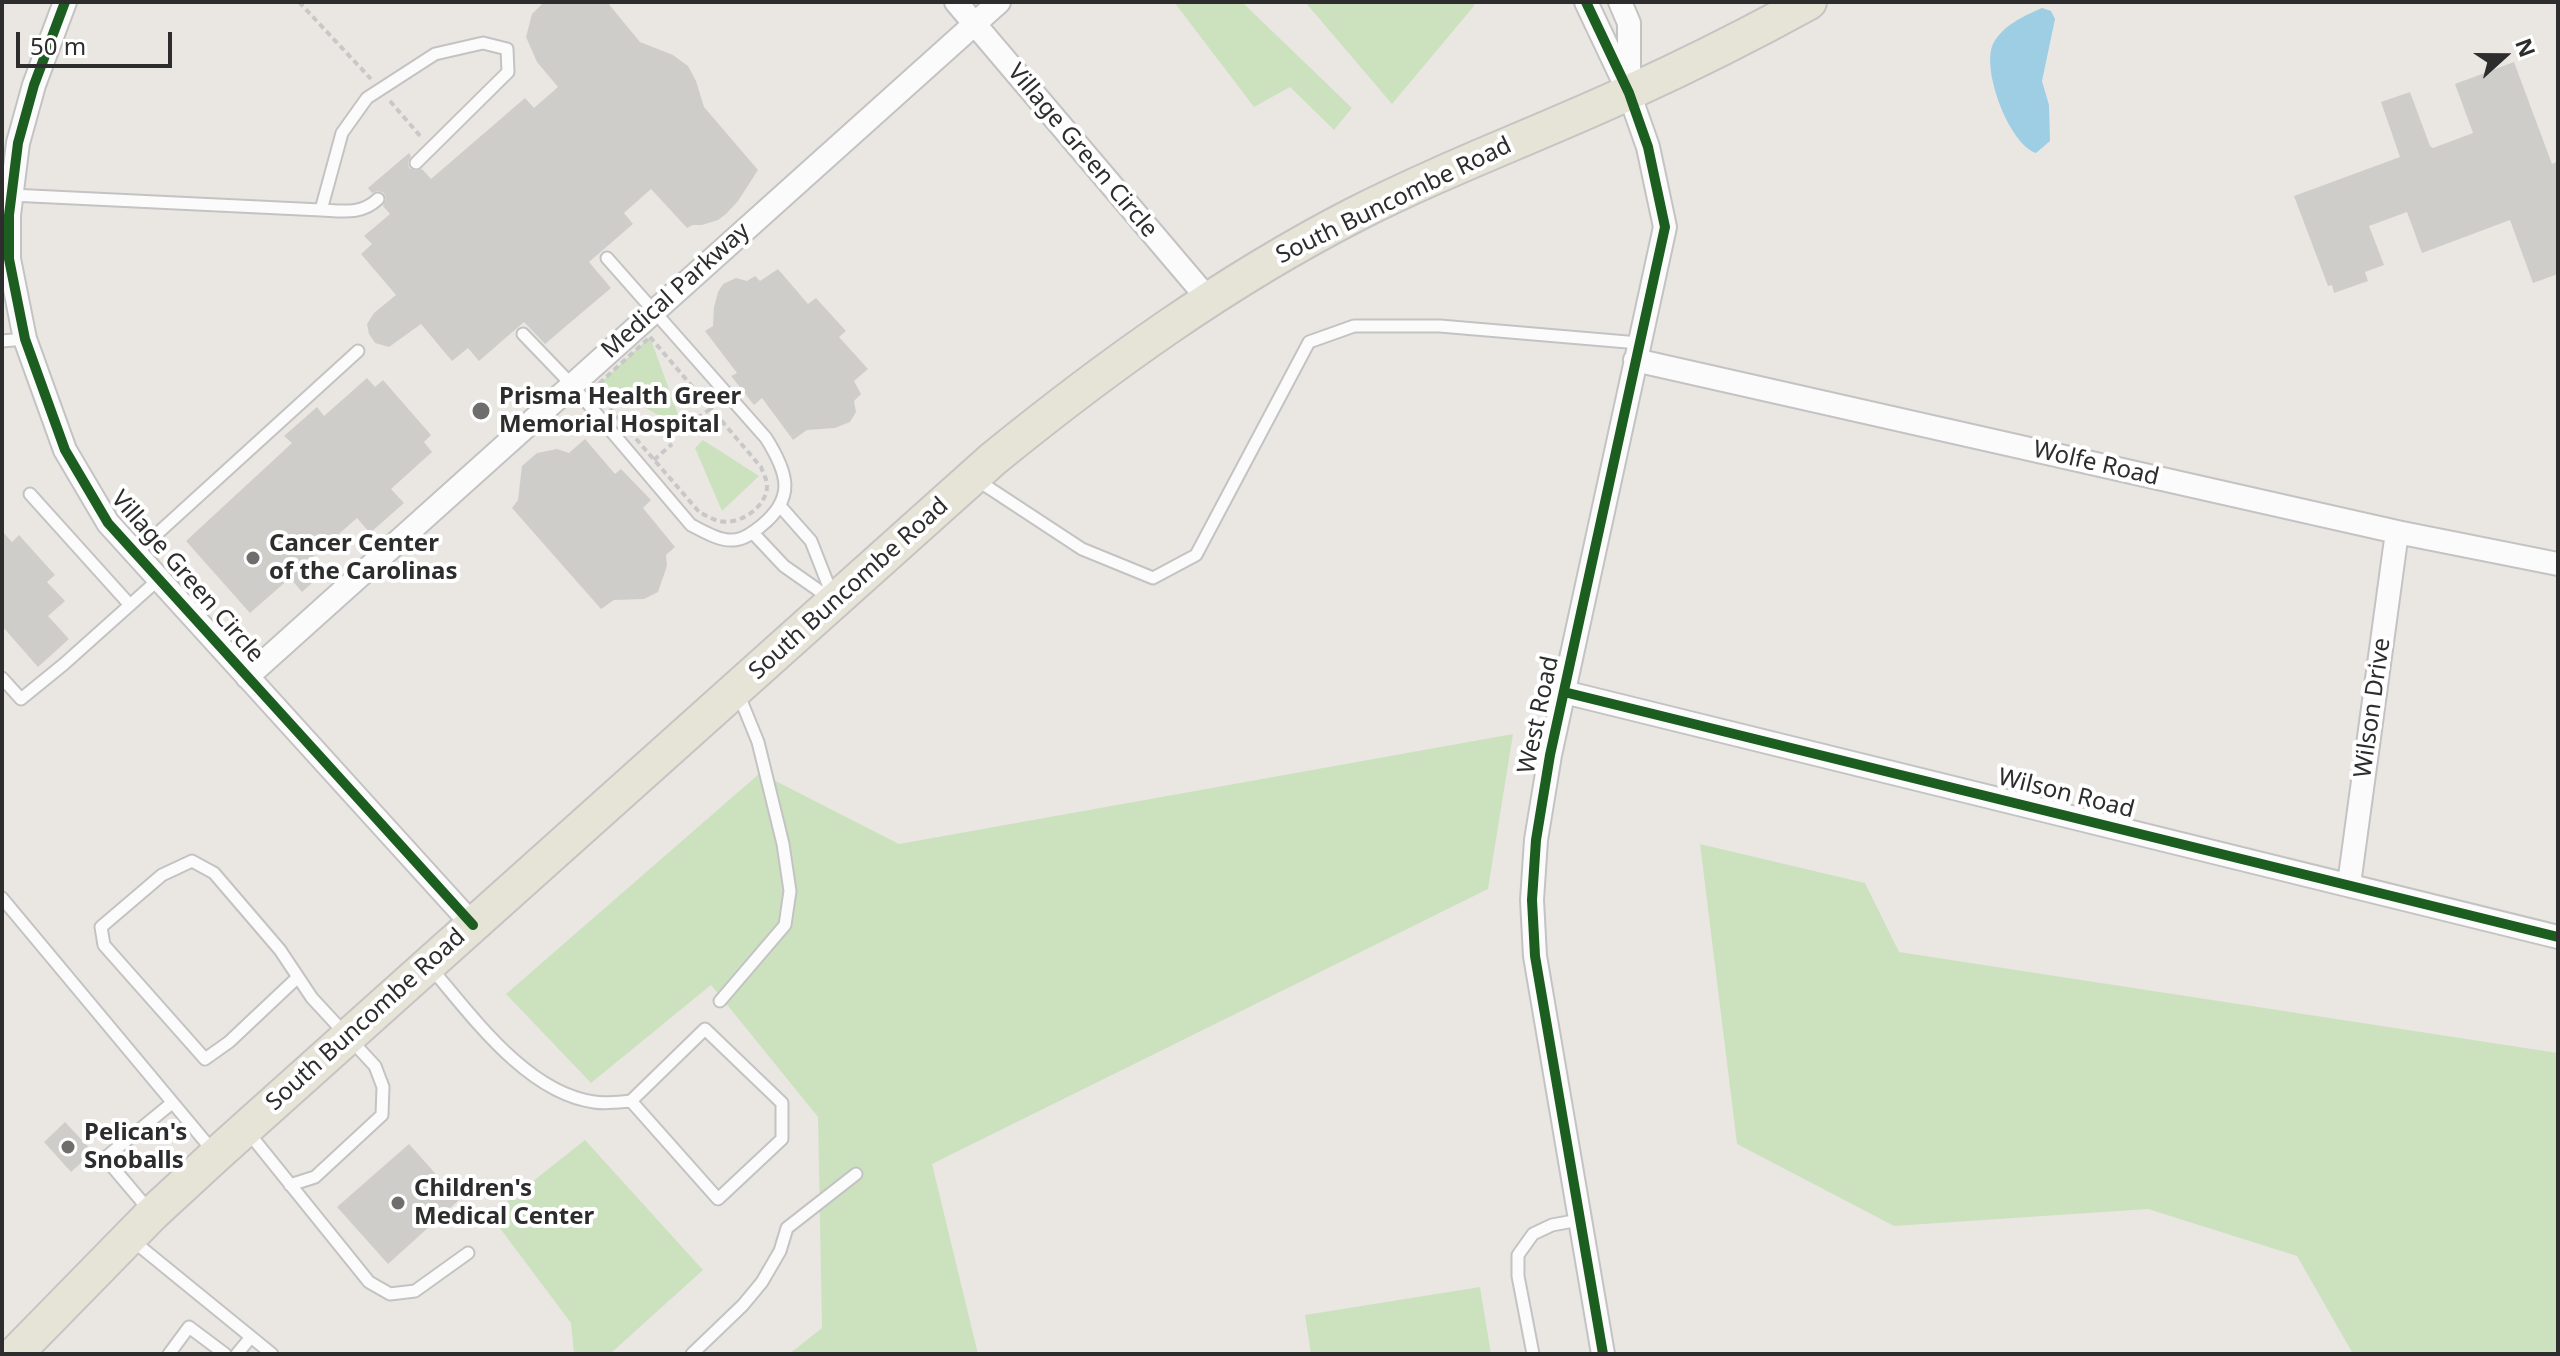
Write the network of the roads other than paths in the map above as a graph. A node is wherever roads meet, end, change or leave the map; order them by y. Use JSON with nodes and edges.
{"nodes":[{"id":1,"x":65,"y":2,"type":"edge"},
{"id":2,"x":956,"y":2,"type":"edge"},
{"id":3,"x":999,"y":2,"type":"edge"},
{"id":4,"x":1586,"y":2,"type":"edge"},
{"id":5,"x":1620,"y":2,"type":"edge"},
{"id":6,"x":1809,"y":2,"type":"edge"},
{"id":7,"x":974,"y":24,"type":"junction"},
{"id":8,"x":1629,"y":93,"type":"junction"},
{"id":9,"x":416,"y":163,"type":"dead end"},
{"id":10,"x":7,"y":194,"type":"edge"},
{"id":11,"x":378,"y":199,"type":"dead end"},
{"id":12,"x":321,"y":210,"type":"junction"},
{"id":13,"x":607,"y":258,"type":"dead end"},
{"id":14,"x":1209,"y":300,"type":"junction"},
{"id":15,"x":653,"y":312,"type":"junction"},
{"id":16,"x":523,"y":334,"type":"dead end"},
{"id":17,"x":25,"y":339,"type":"junction"},
{"id":18,"x":2,"y":341,"type":"edge"},
{"id":19,"x":358,"y":351,"type":"dead end"},
{"id":20,"x":1637,"y":351,"type":"junction"},
{"id":21,"x":572,"y":385,"type":"junction"},
{"id":22,"x":973,"y":478,"type":"junction"},
{"id":23,"x":30,"y":494,"type":"dead end"},
{"id":24,"x":780,"y":506,"type":"junction"},
{"id":25,"x":2397,"y":532,"type":"junction"},
{"id":26,"x":753,"y":533,"type":"junction"},
{"id":27,"x":136,"y":553,"type":"junction"},
{"id":28,"x":2558,"y":564,"type":"edge"},
{"id":29,"x":159,"y":579,"type":"junction"},
{"id":30,"x":835,"y":601,"type":"junction"},
{"id":31,"x":130,"y":605,"type":"junction"},
{"id":32,"x":247,"y":677,"type":"junction"},
{"id":33,"x":2,"y":678,"type":"edge"},
{"id":34,"x":737,"y":689,"type":"junction"},
{"id":35,"x":1564,"y":692,"type":"junction"},
{"id":36,"x":2349,"y":884,"type":"junction"},
{"id":37,"x":2,"y":898,"type":"edge"},
{"id":38,"x":473,"y":925,"type":"junction"},
{"id":39,"x":2558,"y":937,"type":"edge"},
{"id":40,"x":428,"y":965,"type":"junction"},
{"id":41,"x":298,"y":977,"type":"junction"},
{"id":42,"x":720,"y":1001,"type":"dead end"},
{"id":43,"x":347,"y":1037,"type":"junction"},
{"id":44,"x":631,"y":1101,"type":"junction"},
{"id":45,"x":172,"y":1103,"type":"junction"},
{"id":46,"x":245,"y":1129,"type":"junction"},
{"id":47,"x":216,"y":1155,"type":"junction"},
{"id":48,"x":856,"y":1174,"type":"dead end"},
{"id":49,"x":290,"y":1185,"type":"junction"},
{"id":50,"x":1579,"y":1220,"type":"junction"},
{"id":51,"x":140,"y":1226,"type":"junction"},
{"id":52,"x":468,"y":1253,"type":"dead end"},
{"id":53,"x":251,"y":1337,"type":"junction"},
{"id":54,"x":15,"y":1354,"type":"edge"},
{"id":55,"x":169,"y":1354,"type":"edge"},
{"id":56,"x":225,"y":1354,"type":"edge"},
{"id":57,"x":237,"y":1354,"type":"edge"},
{"id":58,"x":272,"y":1354,"type":"edge"},
{"id":59,"x":692,"y":1354,"type":"edge"},
{"id":60,"x":1533,"y":1354,"type":"edge"},
{"id":61,"x":1603,"y":1354,"type":"edge"}],
"edges":[{"from":1,"to":10,"type":"street","name":"Village Green Circle"},
{"from":2,"to":7,"type":"street","name":"Village Green Circle"},
{"from":3,"to":7,"type":"street","name":"Medical Parkway"},
{"from":4,"to":8,"type":"street"},
{"from":5,"to":8,"type":"street"},
{"from":6,"to":8,"type":"main road","name":"South Buncombe Road"},
{"from":7,"to":14,"type":"street","name":"Village Green Circle"},
{"from":7,"to":15,"type":"street","name":"Medical Parkway"},
{"from":8,"to":14,"type":"main road","name":"South Buncombe Road"},
{"from":8,"to":20,"type":"street","name":"West Road"},
{"from":9,"to":12,"type":"lane"},
{"from":10,"to":12,"type":"lane"},
{"from":10,"to":17,"type":"street","name":"Village Green Circle"},
{"from":11,"to":12,"type":"lane"},
{"from":13,"to":15,"type":"lane"},
{"from":14,"to":22,"type":"main road","name":"South Buncombe Road"},
{"from":15,"to":21,"type":"street","name":"Medical Parkway"},
{"from":15,"to":24,"type":"lane"},
{"from":16,"to":21,"type":"lane"},
{"from":17,"to":18,"type":"lane"},
{"from":17,"to":27,"type":"street","name":"Village Green Circle"},
{"from":19,"to":27,"type":"lane"},
{"from":20,"to":22,"type":"lane"},
{"from":20,"to":25,"type":"street","name":"Wolfe Road"},
{"from":20,"to":35,"type":"street","name":"West Road"},
{"from":21,"to":26,"type":"lane"},
{"from":21,"to":32,"type":"street","name":"Medical Parkway"},
{"from":22,"to":30,"type":"main road","name":"South Buncombe Road"},
{"from":23,"to":31,"type":"lane"},
{"from":24,"to":26,"type":"lane"},
{"from":24,"to":30,"type":"lane"},
{"from":25,"to":28,"type":"street","name":"Wolfe Road"},
{"from":25,"to":36,"type":"street","name":"Wilson Drive"},
{"from":26,"to":30,"type":"lane"},
{"from":27,"to":29,"type":"street","name":"Village Green Circle"},
{"from":29,"to":31,"type":"lane"},
{"from":29,"to":32,"type":"street","name":"Village Green Circle"},
{"from":30,"to":34,"type":"main road","name":"South Buncombe Road"},
{"from":31,"to":33,"type":"lane"},
{"from":32,"to":38,"type":"street","name":"Village Green Circle"},
{"from":34,"to":38,"type":"main road","name":"South Buncombe Road"},
{"from":34,"to":42,"type":"lane"},
{"from":35,"to":36,"type":"street","name":"Wilson Road"},
{"from":35,"to":50,"type":"street","name":"West Road"},
{"from":36,"to":39,"type":"street","name":"Wilson Road"},
{"from":37,"to":45,"type":"lane"},
{"from":38,"to":40,"type":"main road","name":"South Buncombe Road"},
{"from":40,"to":43,"type":"main road","name":"South Buncombe Road"},
{"from":40,"to":44,"type":"lane"},
{"from":41,"to":41,"type":"lane"},
{"from":41,"to":43,"type":"lane"},
{"from":43,"to":46,"type":"main road","name":"South Buncombe Road"},
{"from":43,"to":49,"type":"lane"},
{"from":44,"to":44,"type":"lane"},
{"from":45,"to":47,"type":"lane"},
{"from":45,"to":51,"type":"lane"},
{"from":46,"to":47,"type":"main road","name":"South Buncombe Road"},
{"from":46,"to":49,"type":"lane"},
{"from":47,"to":51,"type":"main road","name":"South Buncombe Road"},
{"from":48,"to":59,"type":"lane"},
{"from":49,"to":52,"type":"lane"},
{"from":50,"to":60,"type":"lane"},
{"from":50,"to":61,"type":"street","name":"West Road"},
{"from":51,"to":53,"type":"lane"},
{"from":51,"to":54,"type":"main road","name":"South Buncombe Road"},
{"from":53,"to":57,"type":"lane"},
{"from":53,"to":58,"type":"lane"},
{"from":55,"to":56,"type":"lane"}]}
